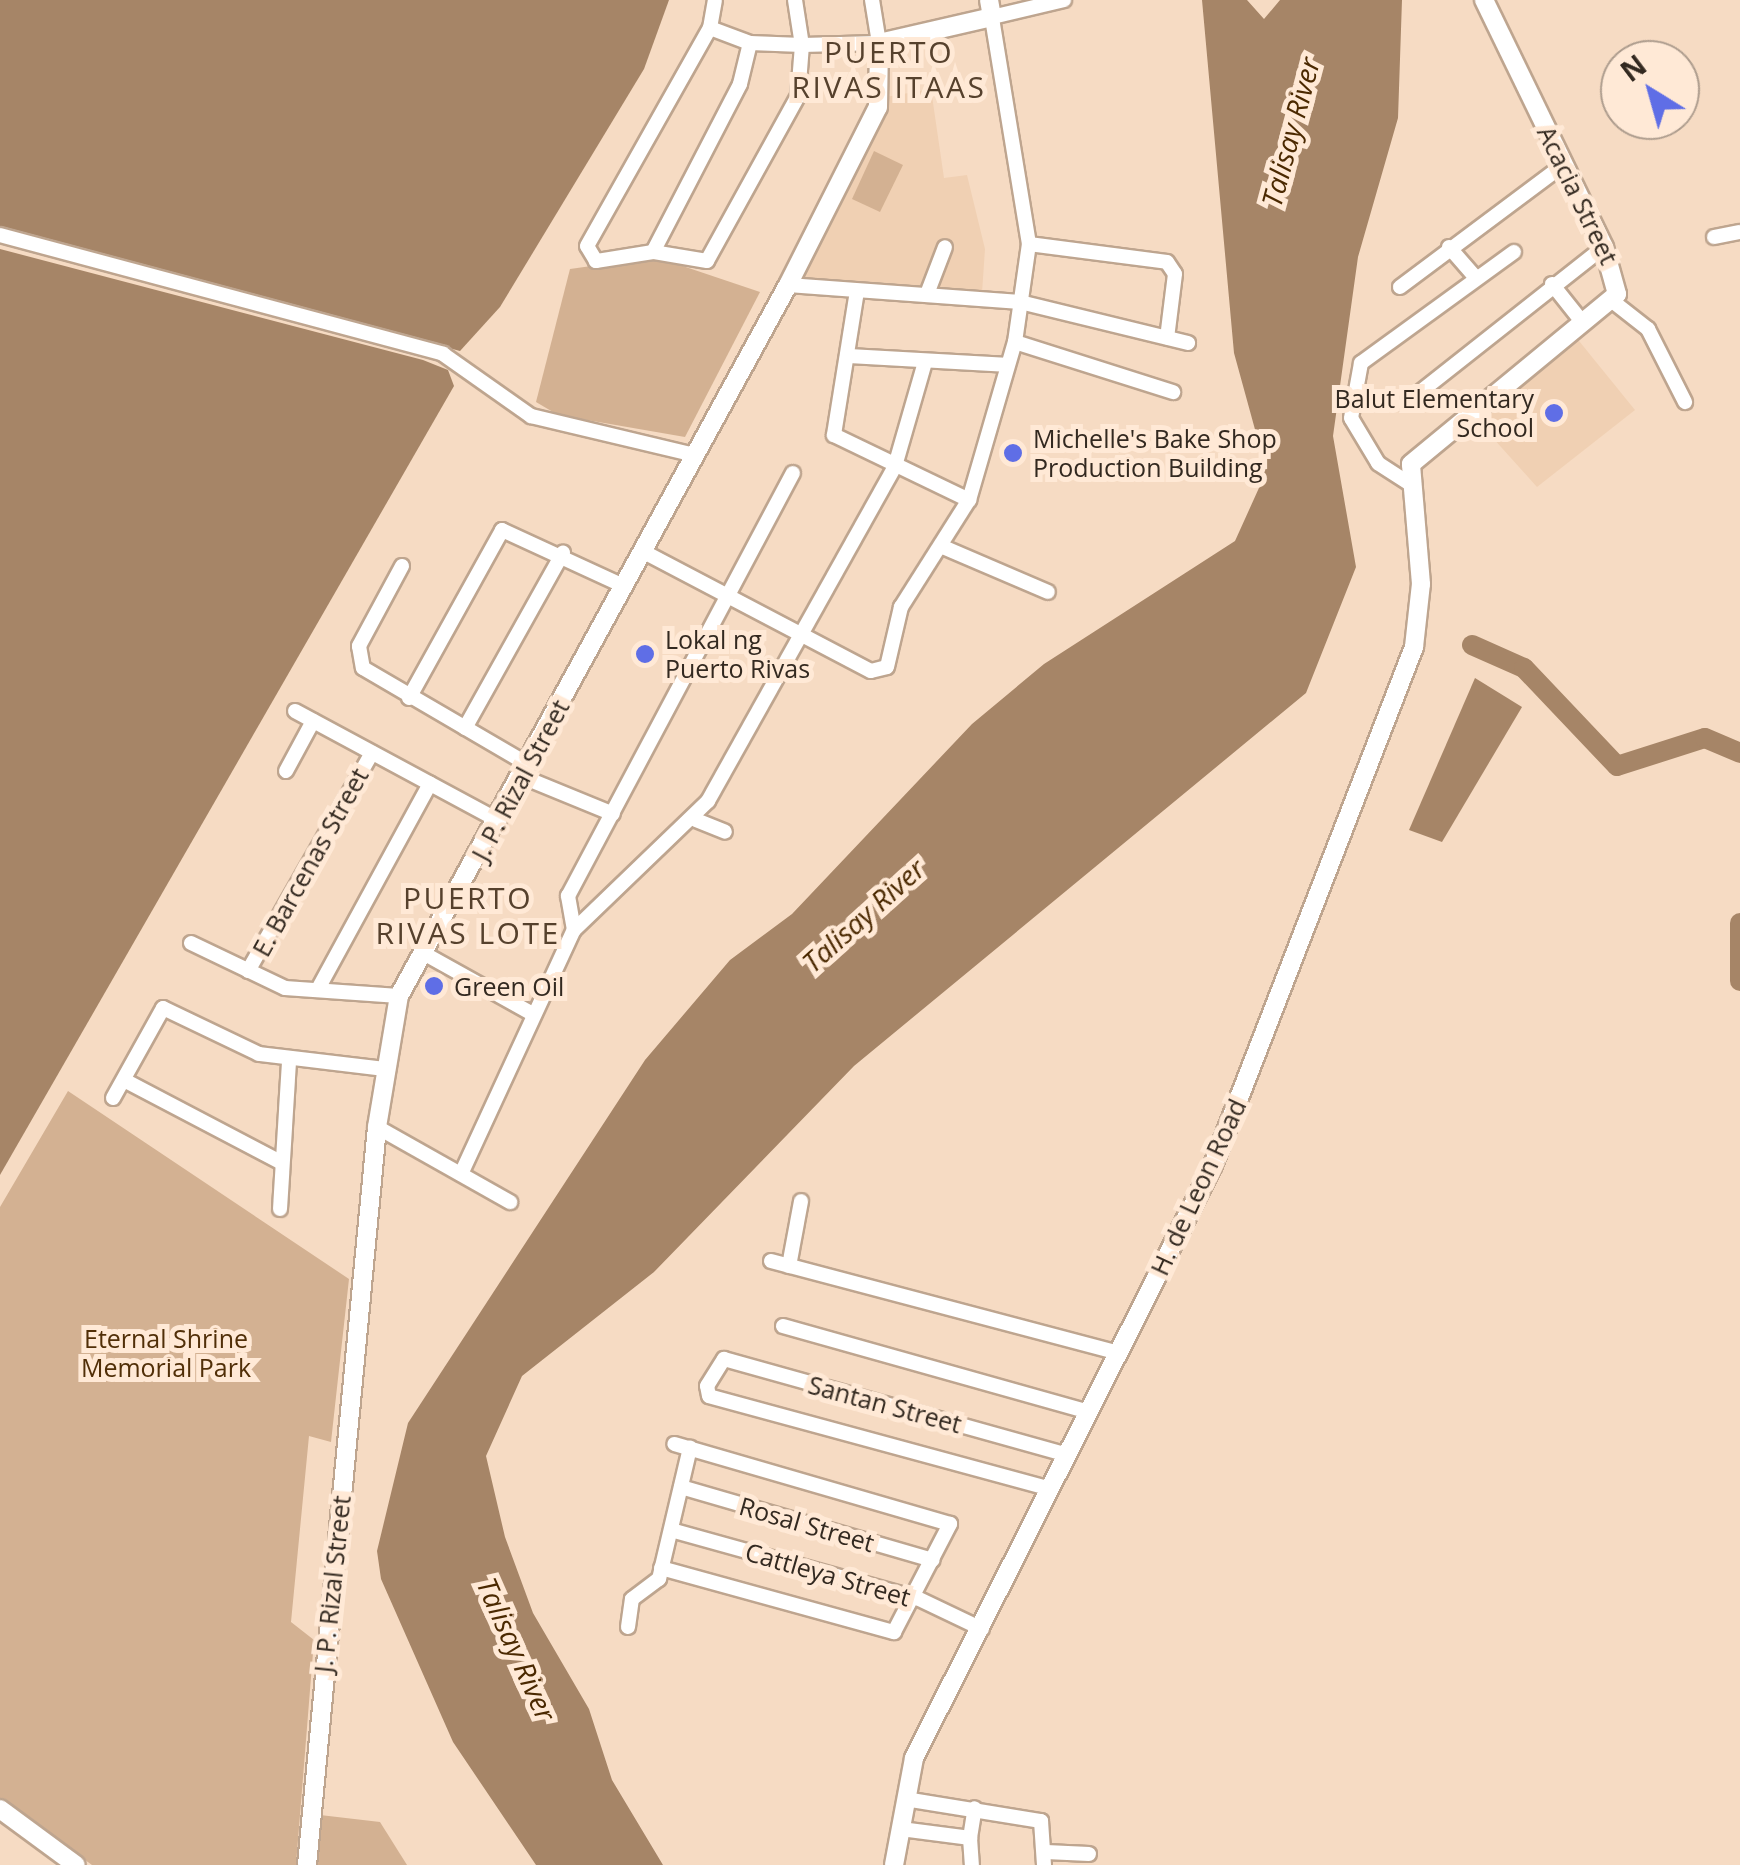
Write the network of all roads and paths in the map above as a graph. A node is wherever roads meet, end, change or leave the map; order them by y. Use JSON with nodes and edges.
{"nodes":[{"id":1,"x":714,"y":0,"type":"edge"},
{"id":2,"x":795,"y":0,"type":"edge"},
{"id":3,"x":872,"y":0,"type":"edge"},
{"id":4,"x":1064,"y":0,"type":"edge"},
{"id":5,"x":1484,"y":0,"type":"edge"},
{"id":6,"x":991,"y":8,"type":"edge"},
{"id":7,"x":710,"y":28,"type":"junction"},
{"id":8,"x":750,"y":43,"type":"junction"},
{"id":9,"x":879,"y":43,"type":"junction"},
{"id":10,"x":802,"y":45,"type":"junction"},
{"id":11,"x":1563,"y":165,"type":"junction"},
{"id":12,"x":1740,"y":232,"type":"edge"},
{"id":13,"x":0,"y":235,"type":"edge"},
{"id":14,"x":1714,"y":237,"type":"dead end"},
{"id":15,"x":1029,"y":244,"type":"junction"},
{"id":16,"x":945,"y":247,"type":"dead end"},
{"id":17,"x":1449,"y":247,"type":"junction"},
{"id":18,"x":1604,"y":247,"type":"junction"},
{"id":19,"x":653,"y":252,"type":"junction"},
{"id":20,"x":1514,"y":252,"type":"dead end"},
{"id":21,"x":1476,"y":278,"type":"junction"},
{"id":22,"x":1552,"y":284,"type":"junction"},
{"id":23,"x":788,"y":285,"type":"junction"},
{"id":24,"x":1400,"y":287,"type":"dead end"},
{"id":25,"x":857,"y":291,"type":"junction"},
{"id":26,"x":927,"y":294,"type":"junction"},
{"id":27,"x":1611,"y":300,"type":"junction"},
{"id":28,"x":1020,"y":302,"type":"junction"},
{"id":29,"x":1584,"y":323,"type":"junction"},
{"id":30,"x":1168,"y":338,"type":"junction"},
{"id":31,"x":1015,"y":342,"type":"junction"},
{"id":32,"x":1188,"y":343,"type":"dead end"},
{"id":33,"x":847,"y":356,"type":"junction"},
{"id":34,"x":925,"y":362,"type":"junction"},
{"id":35,"x":1007,"y":366,"type":"junction"},
{"id":36,"x":1173,"y":392,"type":"dead end"},
{"id":37,"x":1686,"y":402,"type":"dead end"},
{"id":38,"x":1405,"y":404,"type":"dead end"},
{"id":39,"x":695,"y":456,"type":"junction"},
{"id":40,"x":895,"y":466,"type":"junction"},
{"id":41,"x":792,"y":473,"type":"dead end"},
{"id":42,"x":1410,"y":484,"type":"junction"},
{"id":43,"x":969,"y":500,"type":"junction"},
{"id":44,"x":943,"y":546,"type":"junction"},
{"id":45,"x":644,"y":552,"type":"junction"},
{"id":46,"x":563,"y":553,"type":"junction"},
{"id":47,"x":402,"y":566,"type":"dead end"},
{"id":48,"x":624,"y":586,"type":"junction"},
{"id":49,"x":1048,"y":592,"type":"dead end"},
{"id":50,"x":730,"y":599,"type":"junction"},
{"id":51,"x":798,"y":636,"type":"junction"},
{"id":52,"x":409,"y":698,"type":"junction"},
{"id":53,"x":295,"y":711,"type":"dead end"},
{"id":54,"x":313,"y":721,"type":"junction"},
{"id":55,"x":465,"y":728,"type":"junction"},
{"id":56,"x":372,"y":752,"type":"junction"},
{"id":57,"x":286,"y":771,"type":"dead end"},
{"id":58,"x":526,"y":771,"type":"junction"},
{"id":59,"x":430,"y":784,"type":"junction"},
{"id":60,"x":613,"y":814,"type":"junction"},
{"id":61,"x":696,"y":820,"type":"junction"},
{"id":62,"x":499,"y":821,"type":"junction"},
{"id":63,"x":725,"y":832,"type":"dead end"},
{"id":64,"x":574,"y":930,"type":"junction"},
{"id":65,"x":191,"y":943,"type":"dead end"},
{"id":66,"x":425,"y":954,"type":"junction"},
{"id":67,"x":248,"y":972,"type":"junction"},
{"id":68,"x":318,"y":989,"type":"junction"},
{"id":69,"x":399,"y":996,"type":"junction"},
{"id":70,"x":533,"y":1014,"type":"junction"},
{"id":71,"x":288,"y":1061,"type":"junction"},
{"id":72,"x":384,"y":1069,"type":"junction"},
{"id":73,"x":124,"y":1080,"type":"junction"},
{"id":74,"x":113,"y":1098,"type":"dead end"},
{"id":75,"x":377,"y":1128,"type":"junction"},
{"id":76,"x":280,"y":1162,"type":"junction"},
{"id":77,"x":461,"y":1174,"type":"junction"},
{"id":78,"x":510,"y":1202,"type":"dead end"},
{"id":79,"x":801,"y":1202,"type":"dead end"},
{"id":80,"x":280,"y":1209,"type":"dead end"},
{"id":81,"x":771,"y":1261,"type":"dead end"},
{"id":82,"x":788,"y":1266,"type":"junction"},
{"id":83,"x":784,"y":1326,"type":"dead end"},
{"id":84,"x":1118,"y":1353,"type":"junction"},
{"id":85,"x":1089,"y":1412,"type":"junction"},
{"id":86,"x":674,"y":1444,"type":"dead end"},
{"id":87,"x":690,"y":1448,"type":"junction"},
{"id":88,"x":1068,"y":1455,"type":"junction"},
{"id":89,"x":680,"y":1488,"type":"junction"},
{"id":90,"x":1051,"y":1490,"type":"junction"},
{"id":91,"x":671,"y":1530,"type":"junction"},
{"id":92,"x":933,"y":1560,"type":"junction"},
{"id":93,"x":661,"y":1568,"type":"junction"},
{"id":94,"x":917,"y":1598,"type":"junction"},
{"id":95,"x":628,"y":1627,"type":"dead end"},
{"id":96,"x":982,"y":1629,"type":"junction"},
{"id":97,"x":905,"y":1799,"type":"junction"},
{"id":98,"x":975,"y":1808,"type":"junction"},
{"id":99,"x":0,"y":1809,"type":"edge"},
{"id":100,"x":901,"y":1828,"type":"junction"},
{"id":101,"x":970,"y":1838,"type":"junction"},
{"id":102,"x":1089,"y":1854,"type":"dead end"},
{"id":103,"x":1045,"y":1858,"type":"edge"},
{"id":104,"x":65,"y":1862,"type":"edge"},
{"id":105,"x":306,"y":1865,"type":"edge"},
{"id":106,"x":894,"y":1865,"type":"edge"},
{"id":107,"x":972,"y":1865,"type":"edge"}],
"edges":[{"from":1,"to":7,"type":"street"},
{"from":2,"to":10,"type":"street"},
{"from":3,"to":9,"type":"street"},
{"from":4,"to":6,"type":"street"},
{"from":5,"to":11,"type":"street","name":"Acacia Street"},
{"from":6,"to":9,"type":"street"},
{"from":6,"to":15,"type":"street"},
{"from":7,"to":8,"type":"street"},
{"from":7,"to":19,"type":"street"},
{"from":8,"to":10,"type":"street"},
{"from":8,"to":19,"type":"street"},
{"from":9,"to":10,"type":"street"},
{"from":9,"to":23,"type":"street","name":"J. P. Rizal Street"},
{"from":10,"to":19,"type":"street"},
{"from":11,"to":17,"type":"street"},
{"from":11,"to":18,"type":"street","name":"Acacia Street"},
{"from":12,"to":14,"type":"street"},
{"from":13,"to":39,"type":"street"},
{"from":15,"to":28,"type":"street"},
{"from":15,"to":30,"type":"street"},
{"from":16,"to":26,"type":"street"},
{"from":17,"to":21,"type":"street"},
{"from":17,"to":24,"type":"street"},
{"from":18,"to":22,"type":"street"},
{"from":18,"to":27,"type":"street","name":"Acacia Street"},
{"from":20,"to":21,"type":"street"},
{"from":21,"to":42,"type":"street"},
{"from":22,"to":29,"type":"street"},
{"from":22,"to":38,"type":"street"},
{"from":23,"to":25,"type":"street"},
{"from":23,"to":39,"type":"street","name":"J. P. Rizal Street"},
{"from":25,"to":26,"type":"street"},
{"from":25,"to":33,"type":"street"},
{"from":26,"to":28,"type":"street"},
{"from":27,"to":29,"type":"street","name":"Acacia Street"},
{"from":27,"to":37,"type":"street"},
{"from":28,"to":30,"type":"street"},
{"from":28,"to":31,"type":"street"},
{"from":29,"to":42,"type":"street","name":"Acacia Street"},
{"from":30,"to":32,"type":"street"},
{"from":31,"to":35,"type":"street"},
{"from":31,"to":36,"type":"street"},
{"from":33,"to":34,"type":"street"},
{"from":33,"to":40,"type":"street"},
{"from":34,"to":35,"type":"street"},
{"from":34,"to":40,"type":"street"},
{"from":35,"to":43,"type":"street"},
{"from":39,"to":45,"type":"street","name":"J. P. Rizal Street"},
{"from":40,"to":43,"type":"street"},
{"from":40,"to":51,"type":"street"},
{"from":41,"to":50,"type":"street"},
{"from":42,"to":84,"type":"street","name":"H. de Leon Road"},
{"from":43,"to":44,"type":"street"},
{"from":44,"to":49,"type":"street"},
{"from":44,"to":51,"type":"street"},
{"from":45,"to":48,"type":"street","name":"J. P. Rizal Street"},
{"from":45,"to":50,"type":"street"},
{"from":46,"to":48,"type":"street"},
{"from":46,"to":52,"type":"street"},
{"from":46,"to":55,"type":"street"},
{"from":47,"to":52,"type":"street"},
{"from":48,"to":58,"type":"street","name":"J. P. Rizal Street"},
{"from":50,"to":51,"type":"street"},
{"from":50,"to":60,"type":"street"},
{"from":51,"to":61,"type":"street"},
{"from":52,"to":55,"type":"street"},
{"from":53,"to":54,"type":"street"},
{"from":54,"to":56,"type":"street"},
{"from":54,"to":57,"type":"street"},
{"from":55,"to":58,"type":"street"},
{"from":56,"to":59,"type":"street"},
{"from":56,"to":67,"type":"street","name":"E. Barcenas Street"},
{"from":58,"to":60,"type":"street"},
{"from":58,"to":62,"type":"street","name":"J. P. Rizal Street"},
{"from":59,"to":62,"type":"street"},
{"from":59,"to":68,"type":"street"},
{"from":60,"to":64,"type":"street"},
{"from":61,"to":63,"type":"street"},
{"from":61,"to":64,"type":"street"},
{"from":62,"to":66,"type":"street","name":"J. P. Rizal Street"},
{"from":64,"to":70,"type":"street"},
{"from":65,"to":67,"type":"street"},
{"from":66,"to":69,"type":"street","name":"J. P. Rizal Street"},
{"from":66,"to":70,"type":"street"},
{"from":67,"to":68,"type":"street"},
{"from":68,"to":69,"type":"street"},
{"from":69,"to":72,"type":"street","name":"J. P. Rizal Street"},
{"from":70,"to":77,"type":"street"},
{"from":71,"to":72,"type":"street"},
{"from":71,"to":73,"type":"street"},
{"from":71,"to":76,"type":"street"},
{"from":72,"to":75,"type":"street","name":"J. P. Rizal Street"},
{"from":73,"to":74,"type":"street"},
{"from":73,"to":76,"type":"street"},
{"from":75,"to":77,"type":"street"},
{"from":75,"to":105,"type":"street","name":"J. P. Rizal Street"},
{"from":76,"to":80,"type":"street"},
{"from":77,"to":78,"type":"street"},
{"from":79,"to":82,"type":"street"},
{"from":81,"to":82,"type":"street"},
{"from":82,"to":84,"type":"street"},
{"from":83,"to":85,"type":"street"},
{"from":84,"to":85,"type":"street","name":"H. de Leon Road"},
{"from":85,"to":88,"type":"street","name":"H. de Leon Road"},
{"from":86,"to":87,"type":"street"},
{"from":87,"to":89,"type":"street"},
{"from":87,"to":92,"type":"street"},
{"from":88,"to":90,"type":"street","name":"H. de Leon Road"},
{"from":88,"to":90,"type":"street","name":"Santan Street"},
{"from":89,"to":91,"type":"street"},
{"from":89,"to":92,"type":"street","name":"Rosal Street"},
{"from":90,"to":96,"type":"street","name":"H. de Leon Road"},
{"from":91,"to":93,"type":"street"},
{"from":91,"to":94,"type":"street","name":"Cattleya Street"},
{"from":92,"to":94,"type":"street"},
{"from":93,"to":94,"type":"street"},
{"from":93,"to":95,"type":"street"},
{"from":94,"to":96,"type":"street","name":"Cattleya Street"},
{"from":96,"to":97,"type":"street","name":"H. de Leon Road"},
{"from":97,"to":98,"type":"street"},
{"from":97,"to":100,"type":"street","name":"H. de Leon Road"},
{"from":98,"to":101,"type":"street"},
{"from":98,"to":103,"type":"street"},
{"from":99,"to":104,"type":"street"},
{"from":100,"to":101,"type":"street"},
{"from":100,"to":106,"type":"street","name":"H. de Leon Road"},
{"from":101,"to":107,"type":"street"},
{"from":102,"to":103,"type":"street"}]}
